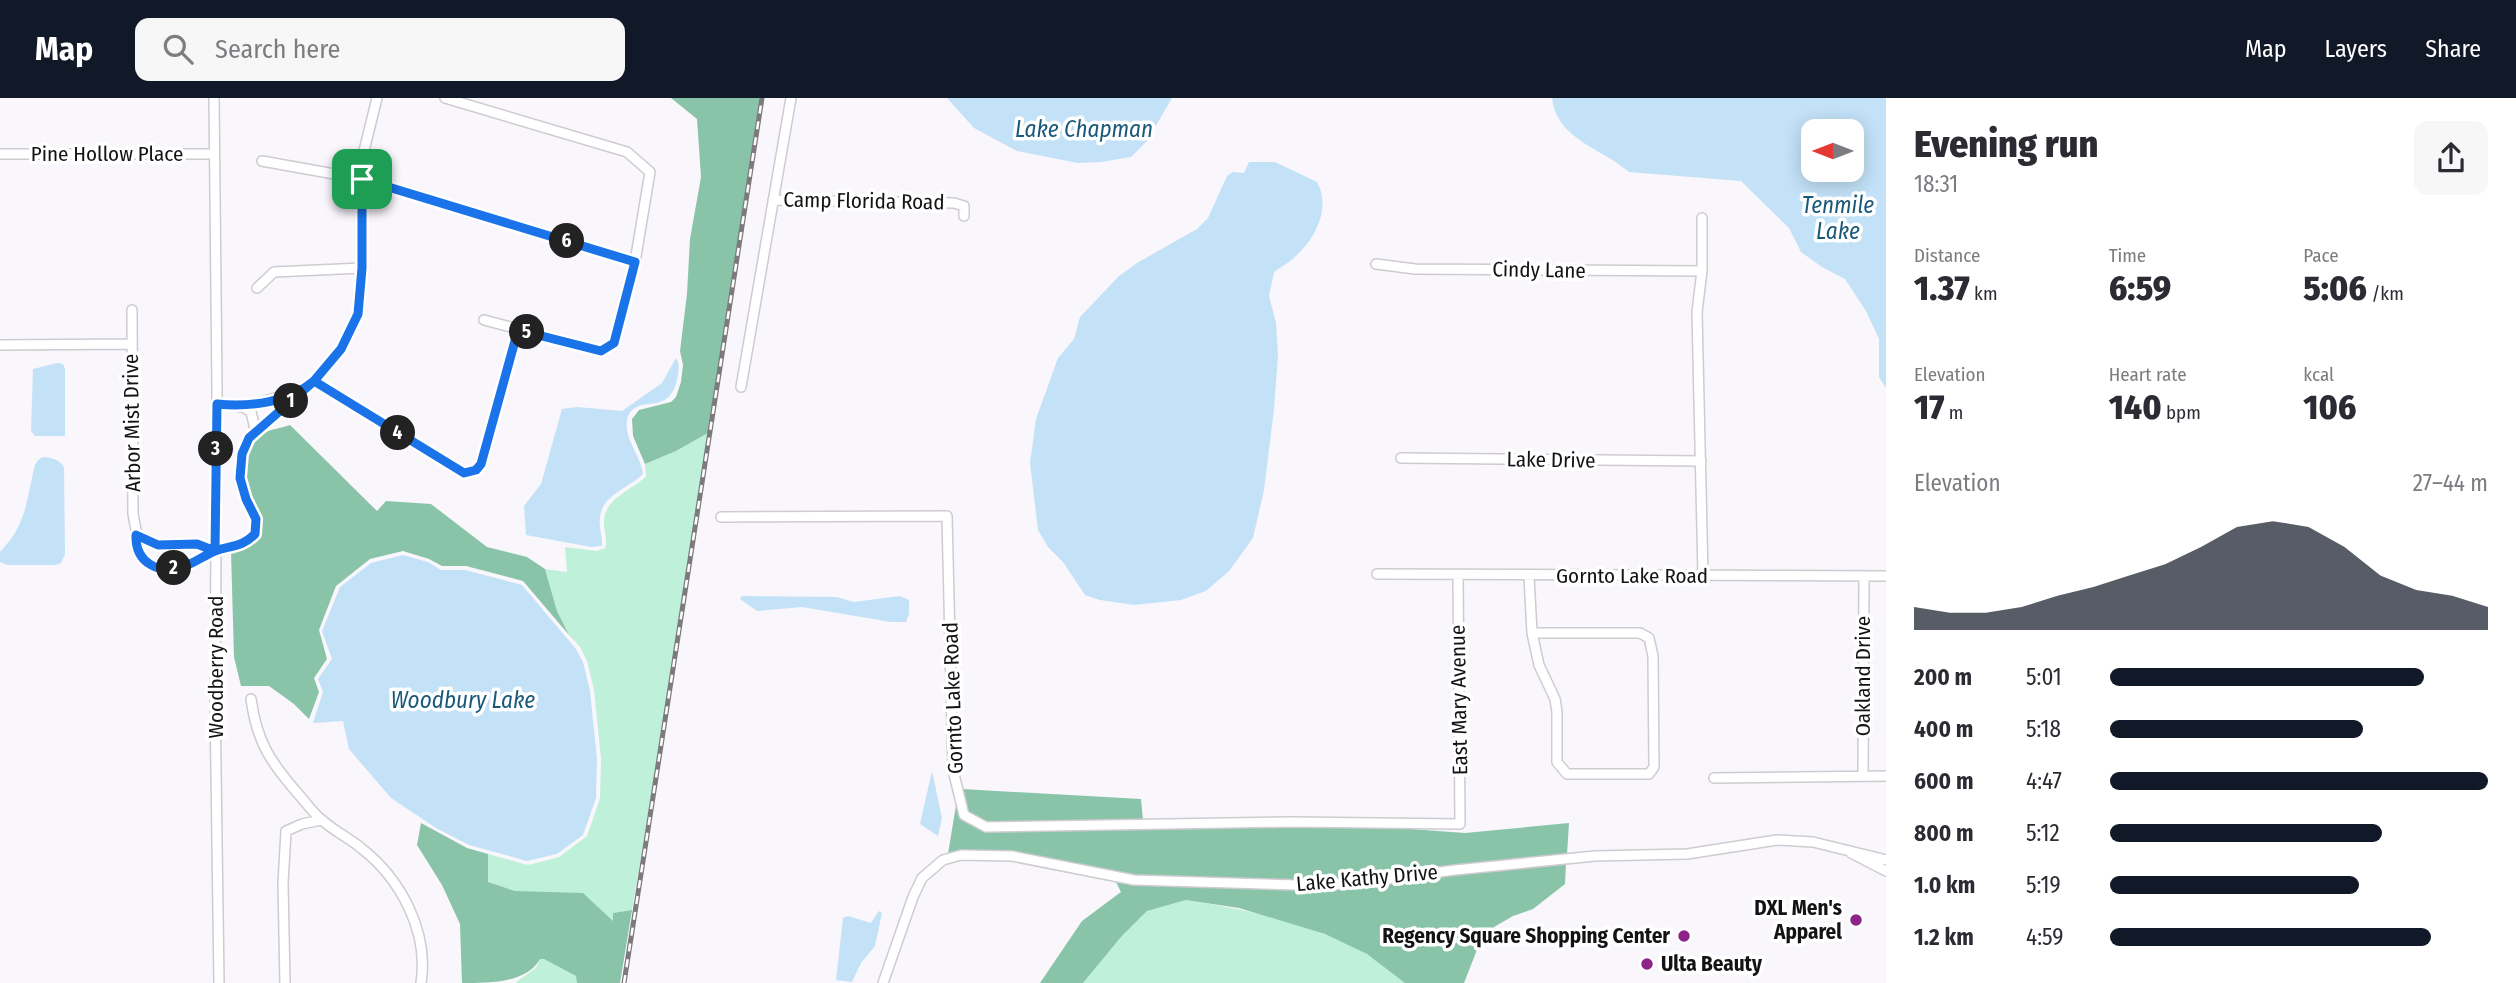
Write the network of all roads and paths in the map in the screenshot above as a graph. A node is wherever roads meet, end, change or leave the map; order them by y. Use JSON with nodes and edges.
{"nodes":[{"id":1,"x":214,"y":98,"type":"edge"},
{"id":2,"x":377,"y":98,"type":"edge"},
{"id":3,"x":445,"y":98,"type":"edge"},
{"id":4,"x":791,"y":98,"type":"edge"},
{"id":5,"x":0,"y":154,"type":"edge"},
{"id":6,"x":214,"y":155,"type":"junction"},
{"id":7,"x":261,"y":161,"type":"dead end"},
{"id":8,"x":362,"y":179,"type":"junction"},
{"id":9,"x":773,"y":200,"type":"junction"},
{"id":10,"x":964,"y":216,"type":"dead end"},
{"id":11,"x":1702,"y":218,"type":"dead end"},
{"id":12,"x":635,"y":262,"type":"junction"},
{"id":13,"x":1376,"y":264,"type":"dead end"},
{"id":14,"x":362,"y":268,"type":"junction"},
{"id":15,"x":1702,"y":271,"type":"junction"},
{"id":16,"x":257,"y":288,"type":"dead end"},
{"id":17,"x":132,"y":310,"type":"dead end"},
{"id":18,"x":484,"y":320,"type":"dead end"},
{"id":19,"x":518,"y":330,"type":"junction"},
{"id":20,"x":131,"y":344,"type":"junction"},
{"id":21,"x":0,"y":345,"type":"edge"},
{"id":22,"x":314,"y":381,"type":"junction"},
{"id":23,"x":741,"y":387,"type":"dead end"},
{"id":24,"x":305,"y":389,"type":"junction"},
{"id":25,"x":217,"y":404,"type":"junction"},
{"id":26,"x":243,"y":407,"type":"junction"},
{"id":27,"x":256,"y":433,"type":"junction"},
{"id":28,"x":1401,"y":458,"type":"dead end"},
{"id":29,"x":1701,"y":461,"type":"junction"},
{"id":30,"x":721,"y":517,"type":"dead end"},
{"id":31,"x":136,"y":535,"type":"junction"},
{"id":32,"x":154,"y":543,"type":"junction"},
{"id":33,"x":215,"y":551,"type":"junction"},
{"id":34,"x":146,"y":562,"type":"junction"},
{"id":35,"x":1377,"y":575,"type":"dead end"},
{"id":36,"x":1458,"y":576,"type":"junction"},
{"id":37,"x":1529,"y":576,"type":"junction"},
{"id":38,"x":1703,"y":576,"type":"junction"},
{"id":39,"x":1864,"y":576,"type":"junction"},
{"id":40,"x":1886,"y":576,"type":"edge"},
{"id":41,"x":1532,"y":633,"type":"junction"},
{"id":42,"x":251,"y":699,"type":"dead end"},
{"id":43,"x":1863,"y":776,"type":"junction"},
{"id":44,"x":1886,"y":776,"type":"edge"},
{"id":45,"x":1714,"y":778,"type":"dead end"},
{"id":46,"x":321,"y":820,"type":"junction"},
{"id":47,"x":1460,"y":824,"type":"joint"},
{"id":48,"x":1847,"y":850,"type":"junction"},
{"id":49,"x":1886,"y":860,"type":"edge"},
{"id":50,"x":1886,"y":871,"type":"edge"},
{"id":51,"x":219,"y":983,"type":"edge"},
{"id":52,"x":285,"y":983,"type":"edge"},
{"id":53,"x":421,"y":983,"type":"edge"},
{"id":54,"x":883,"y":983,"type":"edge"}],
"edges":[{"from":1,"to":6,"type":"street","name":"Woodberry Road"},
{"from":2,"to":8,"type":"street"},
{"from":3,"to":12,"type":"street"},
{"from":4,"to":9,"type":"street","name":"Camp Florida Road"},
{"from":5,"to":6,"type":"street","name":"Pine Hollow Place"},
{"from":6,"to":25,"type":"street","name":"Woodberry Road"},
{"from":7,"to":8,"type":"street"},
{"from":8,"to":12,"type":"street"},
{"from":8,"to":14,"type":"street"},
{"from":9,"to":10,"type":"street","name":"Camp Florida Road"},
{"from":9,"to":23,"type":"street"},
{"from":11,"to":15,"type":"street"},
{"from":12,"to":19,"type":"street"},
{"from":13,"to":15,"type":"street","name":"Cindy Lane"},
{"from":14,"to":16,"type":"street"},
{"from":14,"to":22,"type":"street"},
{"from":15,"to":29,"type":"street"},
{"from":17,"to":20,"type":"street","name":"Arbor Mist Drive"},
{"from":18,"to":19,"type":"street"},
{"from":19,"to":22,"type":"street"},
{"from":20,"to":21,"type":"street"},
{"from":20,"to":31,"type":"street","name":"Arbor Mist Drive"},
{"from":22,"to":24,"type":"street"},
{"from":24,"to":26,"type":"street"},
{"from":24,"to":27,"type":"street"},
{"from":25,"to":26,"type":"street"},
{"from":25,"to":33,"type":"street","name":"Woodberry Road"},
{"from":26,"to":27,"type":"street"},
{"from":27,"to":33,"type":"street"},
{"from":28,"to":29,"type":"street","name":"Lake Drive"},
{"from":29,"to":38,"type":"street"},
{"from":30,"to":47,"type":"street","name":"Gornto Lake Road"},
{"from":31,"to":32,"type":"street"},
{"from":31,"to":34,"type":"street","name":"Arbor Mist Drive"},
{"from":32,"to":33,"type":"street"},
{"from":32,"to":34,"type":"street"},
{"from":33,"to":34,"type":"street"},
{"from":33,"to":51,"type":"street","name":"Woodberry Road"},
{"from":35,"to":36,"type":"street","name":"Gornto Lake Road"},
{"from":36,"to":37,"type":"street","name":"Gornto Lake Road"},
{"from":36,"to":47,"type":"street","name":"East Mary Avenue"},
{"from":37,"to":38,"type":"street","name":"Gornto Lake Road"},
{"from":37,"to":41,"type":"street"},
{"from":38,"to":39,"type":"street","name":"Gornto Lake Road"},
{"from":39,"to":40,"type":"street","name":"Gornto Lake Road"},
{"from":39,"to":43,"type":"street","name":"Oakland Drive"},
{"from":41,"to":41,"type":"street"},
{"from":42,"to":46,"type":"street"},
{"from":43,"to":44,"type":"street"},
{"from":43,"to":45,"type":"street"},
{"from":46,"to":52,"type":"street"},
{"from":46,"to":53,"type":"street"},
{"from":48,"to":49,"type":"street","name":"Lake Kathy Drive"},
{"from":48,"to":50,"type":"street","name":"Lake Kathy Drive"},
{"from":48,"to":54,"type":"street","name":"Lake Kathy Drive"}]}
